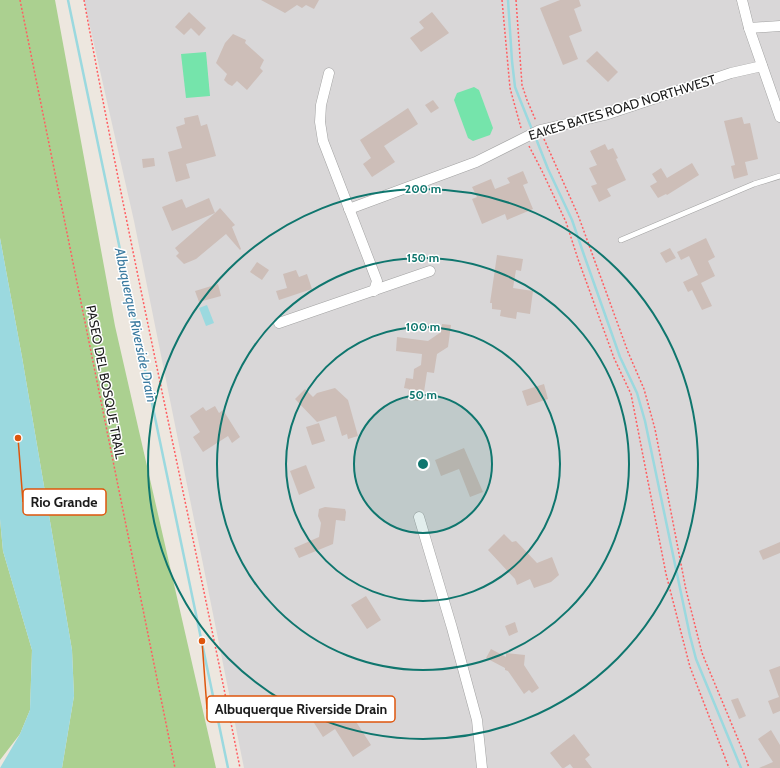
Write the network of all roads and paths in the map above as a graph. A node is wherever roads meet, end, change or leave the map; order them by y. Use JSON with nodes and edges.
{"nodes":[{"id":1,"x":20,"y":0,"type":"edge"},
{"id":2,"x":84,"y":0,"type":"edge"},
{"id":3,"x":502,"y":0,"type":"edge"},
{"id":4,"x":516,"y":0,"type":"edge"},
{"id":5,"x":742,"y":0,"type":"edge"},
{"id":6,"x":780,"y":26,"type":"edge"},
{"id":7,"x":749,"y":28,"type":"junction"},
{"id":8,"x":762,"y":66,"type":"junction"},
{"id":9,"x":329,"y":73,"type":"dead end"},
{"id":10,"x":780,"y":117,"type":"edge"},
{"id":11,"x":540,"y":130,"type":"junction"},
{"id":12,"x":524,"y":137,"type":"junction"},
{"id":13,"x":780,"y":176,"type":"edge"},
{"id":14,"x":349,"y":209,"type":"junction"},
{"id":15,"x":621,"y":240,"type":"dead end"},
{"id":16,"x":430,"y":271,"type":"dead end"},
{"id":17,"x":374,"y":291,"type":"junction"},
{"id":18,"x":278,"y":323,"type":"dead end"},
{"id":19,"x":419,"y":517,"type":"dead end"},
{"id":20,"x":175,"y":768,"type":"edge"},
{"id":21,"x":240,"y":768,"type":"edge"},
{"id":22,"x":482,"y":768,"type":"edge"},
{"id":23,"x":729,"y":768,"type":"edge"},
{"id":24,"x":750,"y":768,"type":"edge"}],
"edges":[{"from":1,"to":20,"type":"path","name":"PASEO DEL BOSQUE TRAIL"},
{"from":2,"to":21,"type":"path"},
{"from":3,"to":12,"type":"path"},
{"from":4,"to":11,"type":"path"},
{"from":5,"to":7,"type":"street"},
{"from":6,"to":7,"type":"street"},
{"from":7,"to":8,"type":"street"},
{"from":8,"to":10,"type":"street"},
{"from":8,"to":11,"type":"street","name":"EAKES BATES ROAD NORTHWEST"},
{"from":9,"to":14,"type":"street"},
{"from":11,"to":12,"type":"street","name":"EAKES BATES ROAD NORTHWEST"},
{"from":11,"to":24,"type":"path"},
{"from":12,"to":14,"type":"street","name":"EAKES BATES ROAD NORTHWEST"},
{"from":12,"to":23,"type":"path"},
{"from":13,"to":15,"type":"lane"},
{"from":14,"to":17,"type":"street"},
{"from":16,"to":17,"type":"street"},
{"from":17,"to":18,"type":"street"},
{"from":19,"to":22,"type":"street"}]}
